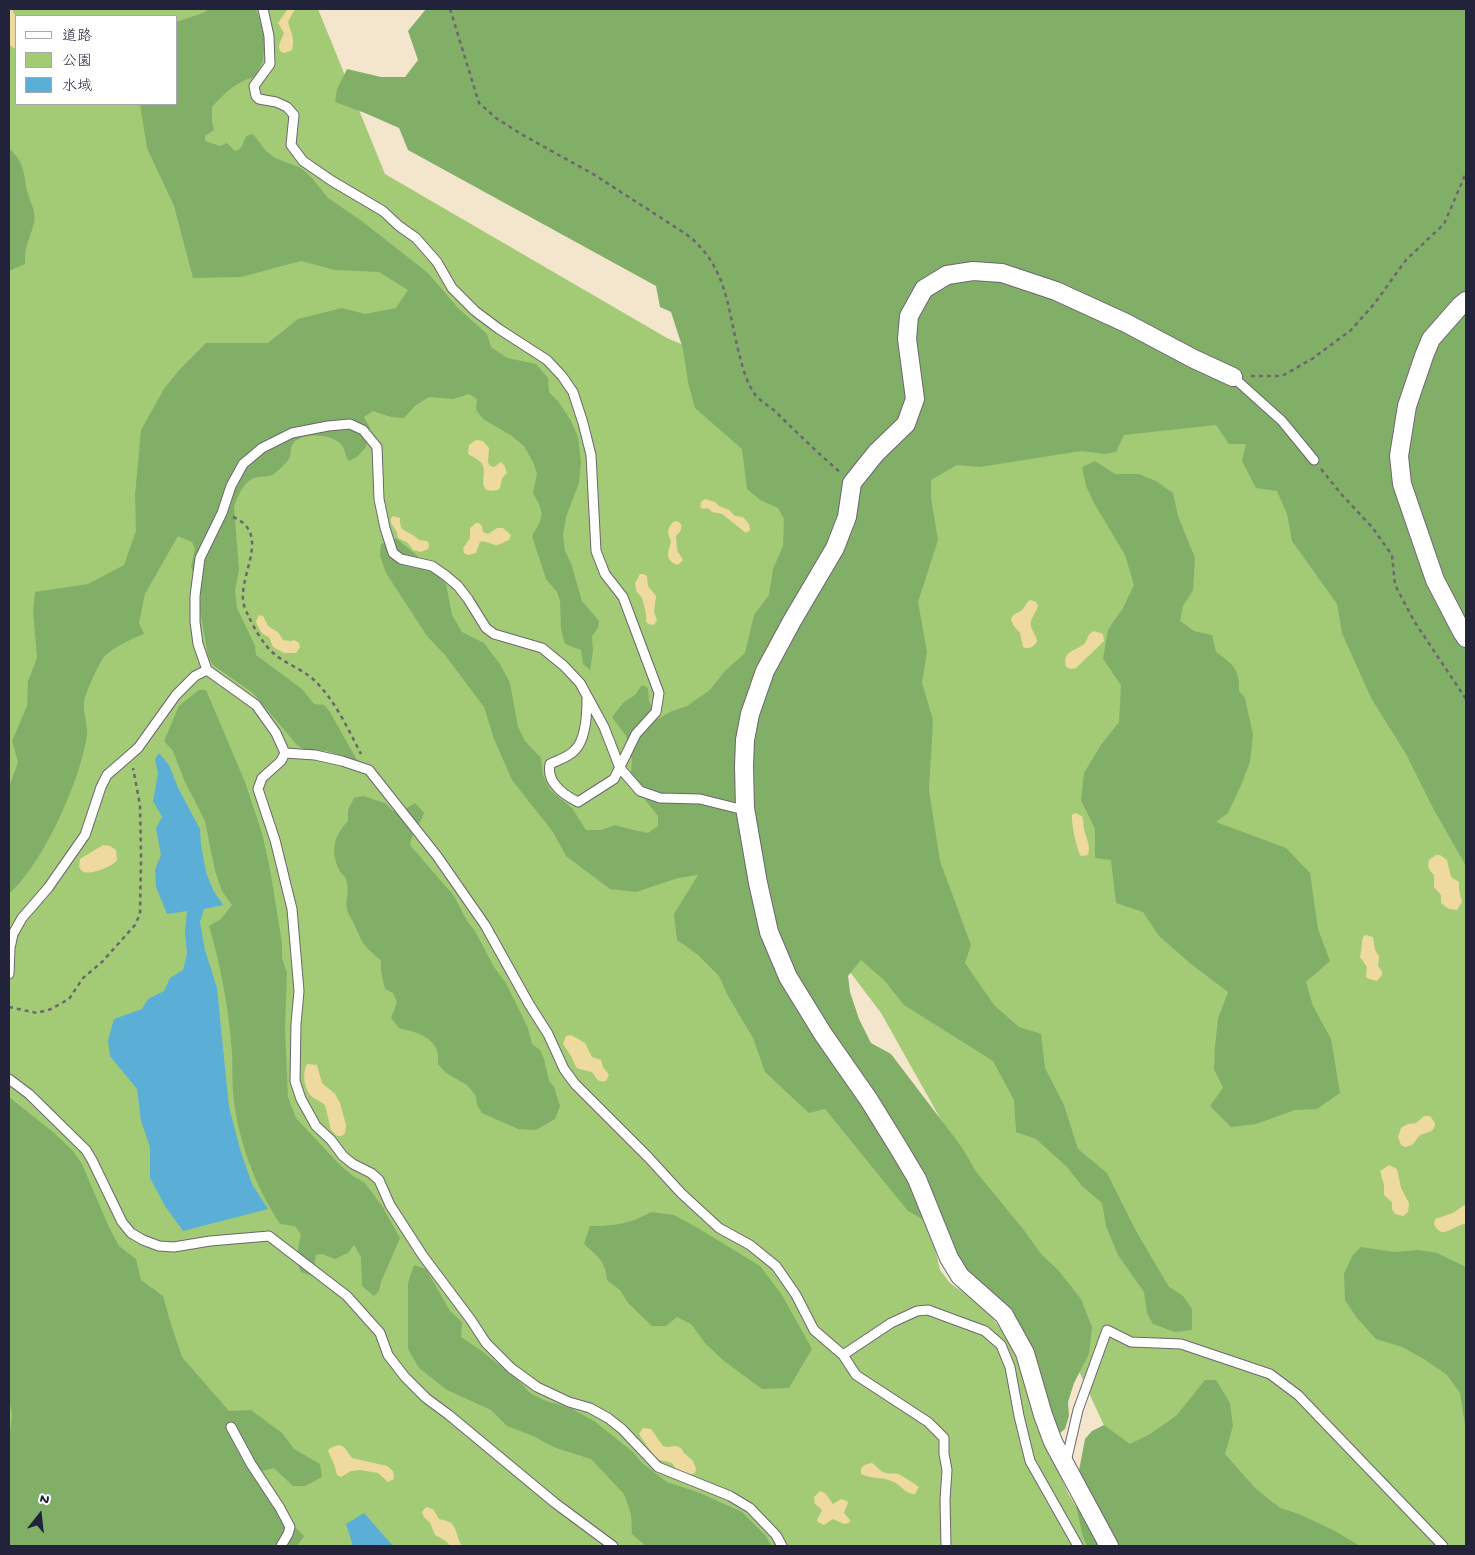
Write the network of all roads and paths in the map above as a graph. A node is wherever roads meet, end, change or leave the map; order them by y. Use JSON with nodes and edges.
{"nodes":[{"id":1,"x":263,"y":9,"type":"edge"},
{"id":2,"x":450,"y":9,"type":"edge"},
{"id":3,"x":1466,"y":173,"type":"edge"},
{"id":4,"x":1466,"y":301,"type":"edge"},
{"id":5,"x":1233,"y":377,"type":"junction"},
{"id":6,"x":1314,"y":460,"type":"joint"},
{"id":7,"x":852,"y":482,"type":"junction"},
{"id":8,"x":222,"y":513,"type":"junction"},
{"id":9,"x":1466,"y":638,"type":"edge"},
{"id":10,"x":207,"y":670,"type":"junction"},
{"id":11,"x":586,"y":696,"type":"junction"},
{"id":12,"x":1466,"y":700,"type":"edge"},
{"id":13,"x":285,"y":753,"type":"junction"},
{"id":14,"x":130,"y":757,"type":"junction"},
{"id":15,"x":620,"y":768,"type":"junction"},
{"id":16,"x":369,"y":770,"type":"junction"},
{"id":17,"x":745,"y":808,"type":"junction"},
{"id":18,"x":9,"y":974,"type":"edge"},
{"id":19,"x":9,"y":1007,"type":"edge"},
{"id":20,"x":9,"y":1079,"type":"edge"},
{"id":21,"x":1013,"y":1349,"type":"junction"},
{"id":22,"x":843,"y":1355,"type":"junction"},
{"id":23,"x":231,"y":1427,"type":"dead end"},
{"id":24,"x":1065,"y":1466,"type":"junction"},
{"id":25,"x":281,"y":1546,"type":"edge"},
{"id":26,"x":613,"y":1546,"type":"edge"},
{"id":27,"x":782,"y":1546,"type":"edge"},
{"id":28,"x":946,"y":1546,"type":"edge"},
{"id":29,"x":1078,"y":1546,"type":"edge"},
{"id":30,"x":1109,"y":1546,"type":"edge"},
{"id":31,"x":1443,"y":1546,"type":"edge"}],
"edges":[{"from":1,"to":15,"type":"lane"},
{"from":2,"to":7,"type":"path"},
{"from":3,"to":5,"type":"path"},
{"from":4,"to":9,"type":"street"},
{"from":5,"to":6,"type":"lane"},
{"from":5,"to":7,"type":"street"},
{"from":6,"to":12,"type":"path"},
{"from":7,"to":17,"type":"street"},
{"from":8,"to":10,"type":"lane"},
{"from":8,"to":11,"type":"lane"},
{"from":8,"to":16,"type":"path"},
{"from":10,"to":13,"type":"lane"},
{"from":10,"to":14,"type":"lane"},
{"from":11,"to":15,"type":"lane"},
{"from":11,"to":15,"type":"lane"},
{"from":13,"to":16,"type":"lane"},
{"from":13,"to":27,"type":"lane"},
{"from":14,"to":18,"type":"lane"},
{"from":14,"to":19,"type":"path"},
{"from":15,"to":17,"type":"lane"},
{"from":16,"to":22,"type":"lane"},
{"from":17,"to":21,"type":"street"},
{"from":20,"to":26,"type":"lane"},
{"from":21,"to":22,"type":"lane"},
{"from":21,"to":24,"type":"street"},
{"from":21,"to":29,"type":"lane"},
{"from":22,"to":28,"type":"lane"},
{"from":23,"to":25,"type":"lane"},
{"from":24,"to":30,"type":"street"},
{"from":24,"to":31,"type":"lane"}]}
